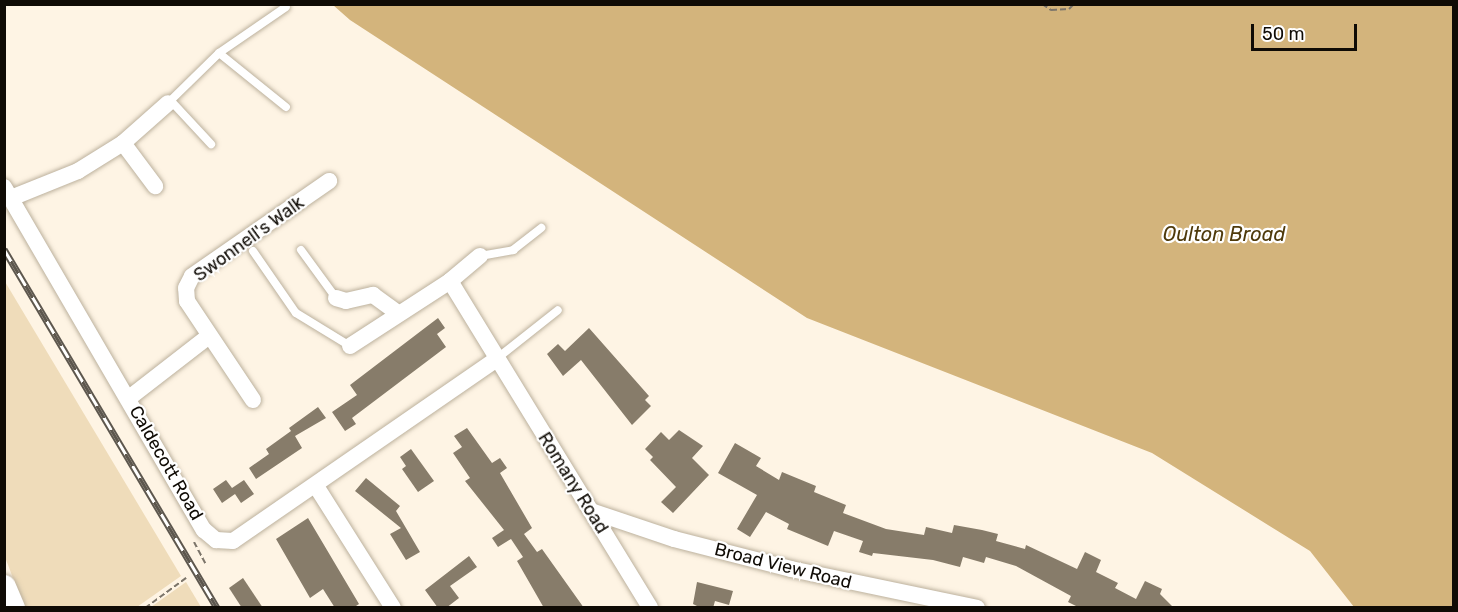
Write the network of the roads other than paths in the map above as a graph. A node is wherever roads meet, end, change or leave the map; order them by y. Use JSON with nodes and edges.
{"nodes":[{"id":1,"x":286,"y":7,"type":"dead end"},
{"id":2,"x":219,"y":53,"type":"junction"},
{"id":3,"x":170,"y":102,"type":"junction"},
{"id":4,"x":286,"y":107,"type":"dead end"},
{"id":5,"x":123,"y":143,"type":"junction"},
{"id":6,"x":211,"y":144,"type":"dead end"},
{"id":7,"x":329,"y":181,"type":"dead end"},
{"id":8,"x":155,"y":186,"type":"dead end"},
{"id":9,"x":8,"y":192,"type":"edge"},
{"id":10,"x":541,"y":228,"type":"dead end"},
{"id":11,"x":301,"y":250,"type":"dead end"},
{"id":12,"x":253,"y":251,"type":"dead end"},
{"id":13,"x":480,"y":256,"type":"joint"},
{"id":14,"x":450,"y":281,"type":"junction"},
{"id":15,"x":336,"y":298,"type":"joint"},
{"id":16,"x":558,"y":310,"type":"dead end"},
{"id":17,"x":398,"y":313,"type":"junction"},
{"id":18,"x":209,"y":336,"type":"junction"},
{"id":19,"x":350,"y":346,"type":"joint"},
{"id":20,"x":495,"y":360,"type":"junction"},
{"id":21,"x":129,"y":398,"type":"junction"},
{"id":22,"x":253,"y":400,"type":"dead end"},
{"id":23,"x":316,"y":486,"type":"junction"},
{"id":24,"x":591,"y":512,"type":"junction"},
{"id":25,"x":4,"y":587,"type":"edge"},
{"id":26,"x":14,"y":608,"type":"edge"},
{"id":27,"x":393,"y":608,"type":"edge"},
{"id":28,"x":650,"y":608,"type":"edge"},
{"id":29,"x":977,"y":608,"type":"edge"}],
"edges":[{"from":1,"to":2,"type":"lane"},
{"from":2,"to":3,"type":"lane"},
{"from":2,"to":4,"type":"lane"},
{"from":3,"to":5,"type":"street"},
{"from":3,"to":6,"type":"lane"},
{"from":5,"to":8,"type":"street"},
{"from":5,"to":9,"type":"street"},
{"from":7,"to":18,"type":"street","name":"Swonnell's Walk"},
{"from":9,"to":21,"type":"street","name":"Caldecott Road"},
{"from":10,"to":13,"type":"lane"},
{"from":11,"to":15,"type":"lane"},
{"from":12,"to":19,"type":"lane"},
{"from":13,"to":14,"type":"street"},
{"from":14,"to":17,"type":"street"},
{"from":14,"to":20,"type":"street","name":"Romany Road"},
{"from":15,"to":17,"type":"street"},
{"from":16,"to":20,"type":"lane"},
{"from":17,"to":19,"type":"street"},
{"from":18,"to":21,"type":"street"},
{"from":18,"to":22,"type":"street","name":"Swonnell's Walk"},
{"from":20,"to":23,"type":"street","name":"Caldecott Road"},
{"from":20,"to":24,"type":"street","name":"Romany Road"},
{"from":21,"to":23,"type":"street","name":"Caldecott Road"},
{"from":23,"to":27,"type":"street"},
{"from":24,"to":28,"type":"street","name":"Romany Road"},
{"from":24,"to":29,"type":"street","name":"Broad View Road"},
{"from":25,"to":26,"type":"street"}]}
